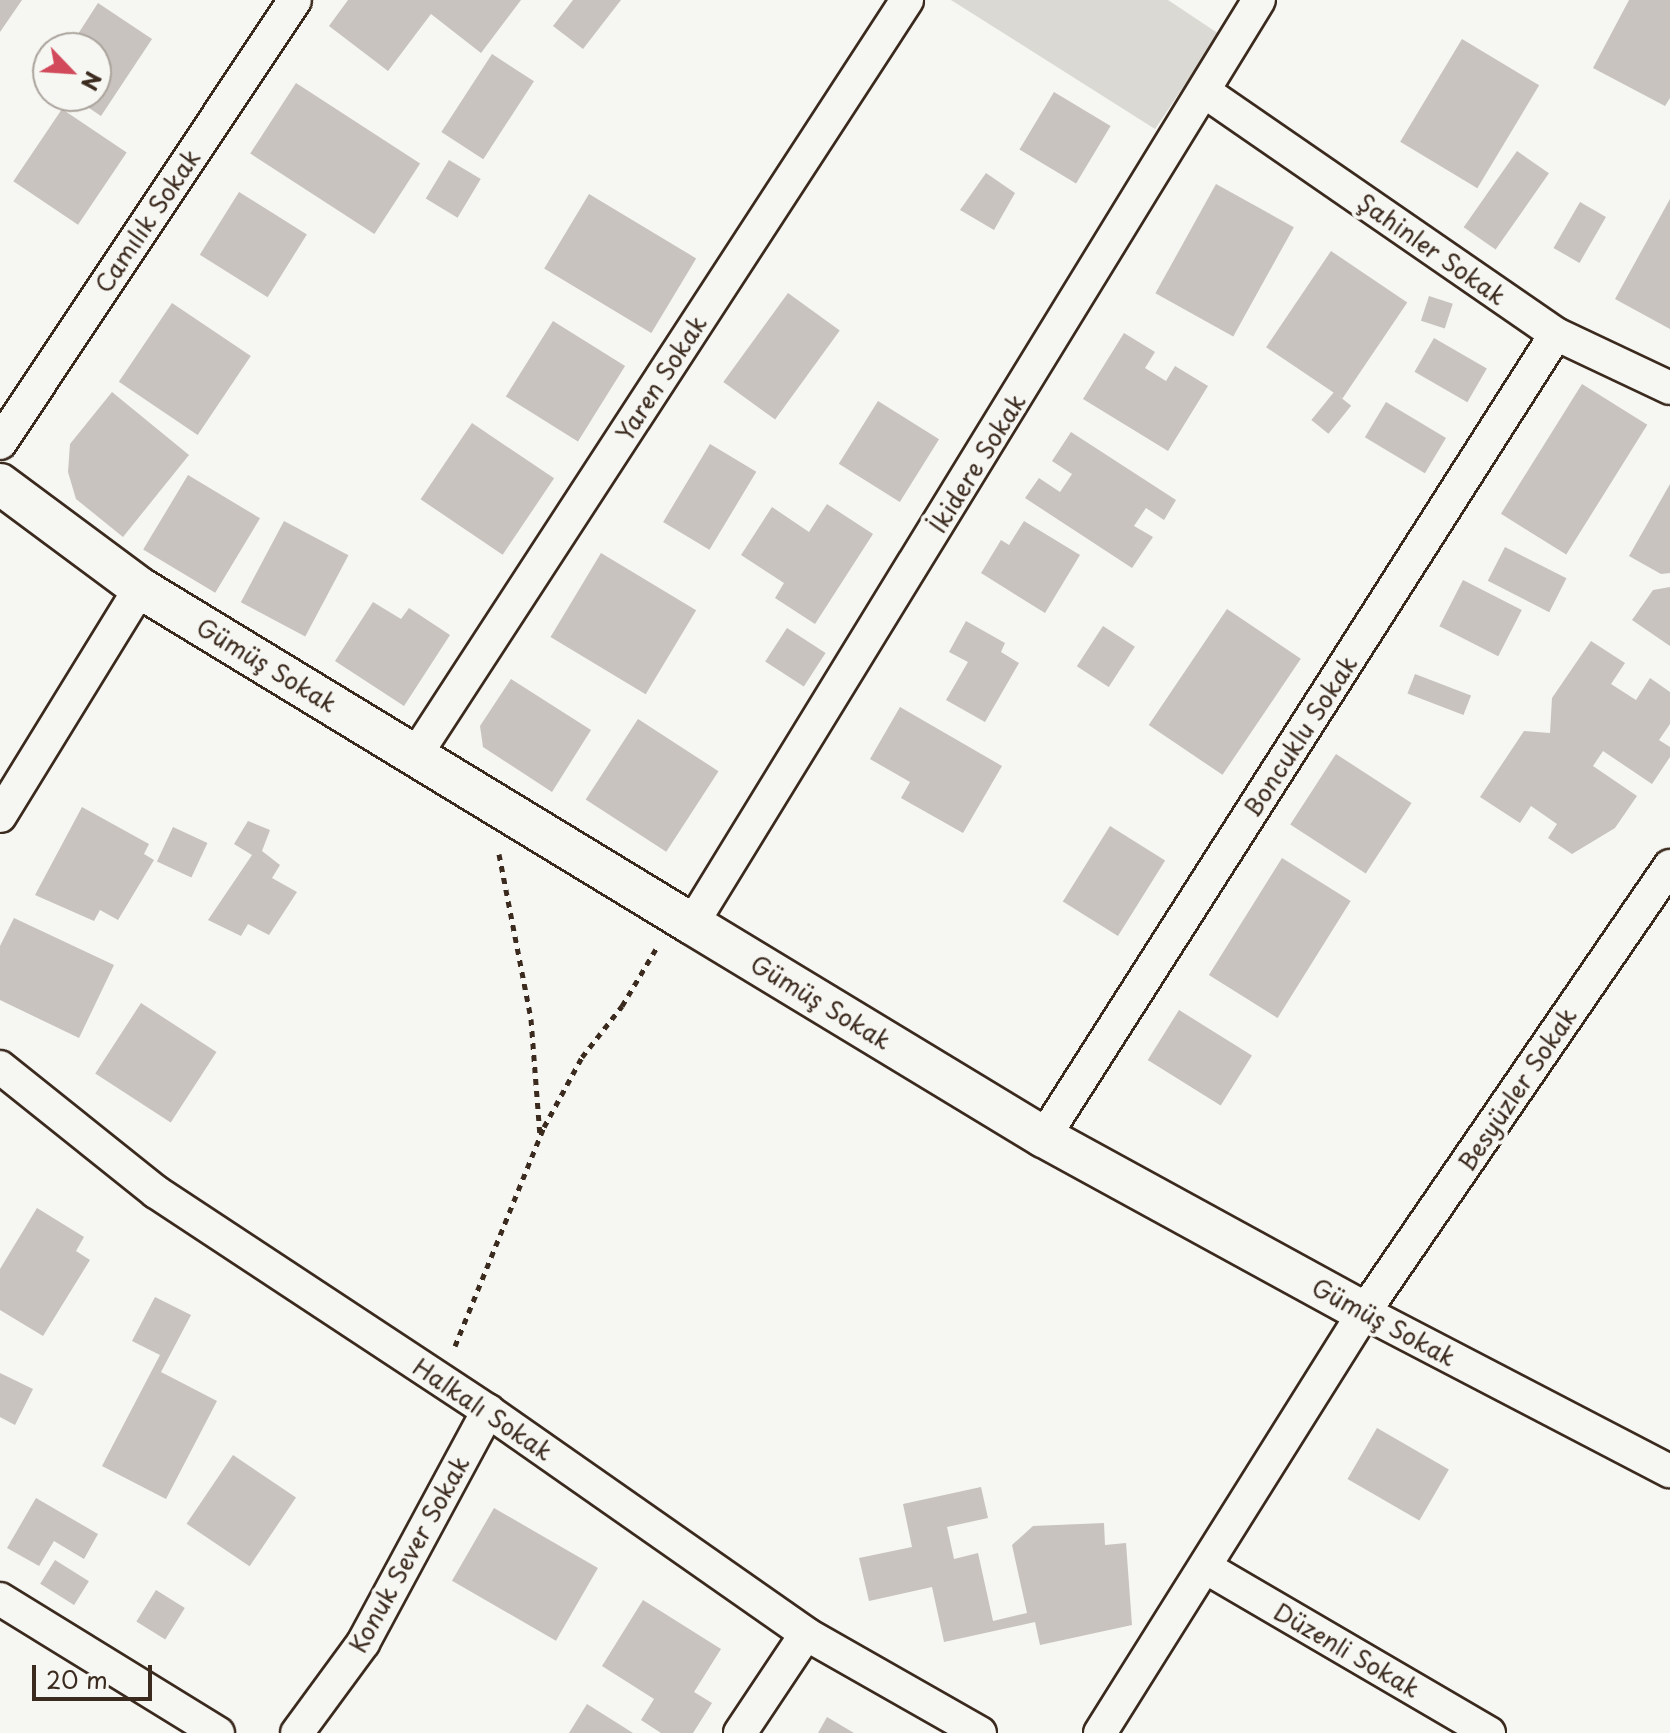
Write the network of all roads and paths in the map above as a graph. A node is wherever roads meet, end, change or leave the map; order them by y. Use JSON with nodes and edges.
{"nodes":[{"id":1,"x":295,"y":0,"type":"edge"},
{"id":2,"x":907,"y":0,"type":"edge"},
{"id":3,"x":1259,"y":0,"type":"edge"},
{"id":4,"x":1205,"y":92,"type":"junction"},
{"id":5,"x":1556,"y":334,"type":"junction"},
{"id":6,"x":1670,"y":388,"type":"edge"},
{"id":7,"x":0,"y":443,"type":"edge"},
{"id":8,"x":0,"y":484,"type":"edge"},
{"id":9,"x":140,"y":588,"type":"junction"},
{"id":10,"x":415,"y":756,"type":"junction"},
{"id":11,"x":0,"y":816,"type":"edge"},
{"id":12,"x":518,"y":818,"type":"junction"},
{"id":13,"x":1670,"y":866,"type":"edge"},
{"id":14,"x":684,"y":919,"type":"junction"},
{"id":15,"x":0,"y":1067,"type":"edge"},
{"id":16,"x":540,"y":1136,"type":"junction"},
{"id":17,"x":1044,"y":1137,"type":"junction"},
{"id":18,"x":1364,"y":1312,"type":"junction"},
{"id":19,"x":442,"y":1381,"type":"junction"},
{"id":20,"x":488,"y":1411,"type":"junction"},
{"id":21,"x":1670,"y":1471,"type":"edge"},
{"id":22,"x":1205,"y":1567,"type":"junction"},
{"id":23,"x":0,"y":1599,"type":"edge"},
{"id":24,"x":806,"y":1634,"type":"junction"},
{"id":25,"x":218,"y":1733,"type":"edge"},
{"id":26,"x":297,"y":1733,"type":"edge"},
{"id":27,"x":740,"y":1733,"type":"edge"},
{"id":28,"x":980,"y":1733,"type":"edge"},
{"id":29,"x":1100,"y":1733,"type":"edge"},
{"id":30,"x":1489,"y":1733,"type":"edge"}],
"edges":[{"from":1,"to":7,"type":"street","name":"Camılık Sokak"},
{"from":2,"to":10,"type":"street","name":"Yaren Sokak"},
{"from":3,"to":4,"type":"street","name":"İkidere Sokak"},
{"from":4,"to":5,"type":"street","name":"Şahinler Sokak"},
{"from":4,"to":14,"type":"street","name":"İkidere Sokak"},
{"from":5,"to":6,"type":"street","name":"Şahinler Sokak"},
{"from":5,"to":17,"type":"street","name":"Boncuklu Sokak"},
{"from":8,"to":9,"type":"street","name":"Gümüş Sokak"},
{"from":9,"to":10,"type":"street","name":"Gümüş Sokak"},
{"from":9,"to":11,"type":"street"},
{"from":10,"to":12,"type":"street","name":"Gümüş Sokak"},
{"from":12,"to":14,"type":"street","name":"Gümüş Sokak"},
{"from":12,"to":16,"type":"path"},
{"from":13,"to":18,"type":"street","name":"Besyüzler Sokak"},
{"from":14,"to":16,"type":"path"},
{"from":14,"to":17,"type":"street","name":"Gümüş Sokak"},
{"from":15,"to":19,"type":"street","name":"Halkalı Sokak"},
{"from":16,"to":19,"type":"path"},
{"from":17,"to":18,"type":"street","name":"Gümüş Sokak"},
{"from":18,"to":21,"type":"street","name":"Gümüş Sokak"},
{"from":18,"to":22,"type":"street","name":"Besyüzler Sokak"},
{"from":19,"to":20,"type":"street","name":"Halkalı Sokak"},
{"from":20,"to":24,"type":"street","name":"Halkalı Sokak"},
{"from":20,"to":26,"type":"street","name":"Konuk Sever Sokak"},
{"from":22,"to":29,"type":"street","name":"Besyüzler Sokak"},
{"from":22,"to":30,"type":"street","name":"Düzenli Sokak"},
{"from":23,"to":25,"type":"street"},
{"from":24,"to":27,"type":"street"},
{"from":24,"to":28,"type":"street","name":"Halkalı Sokak"}]}
